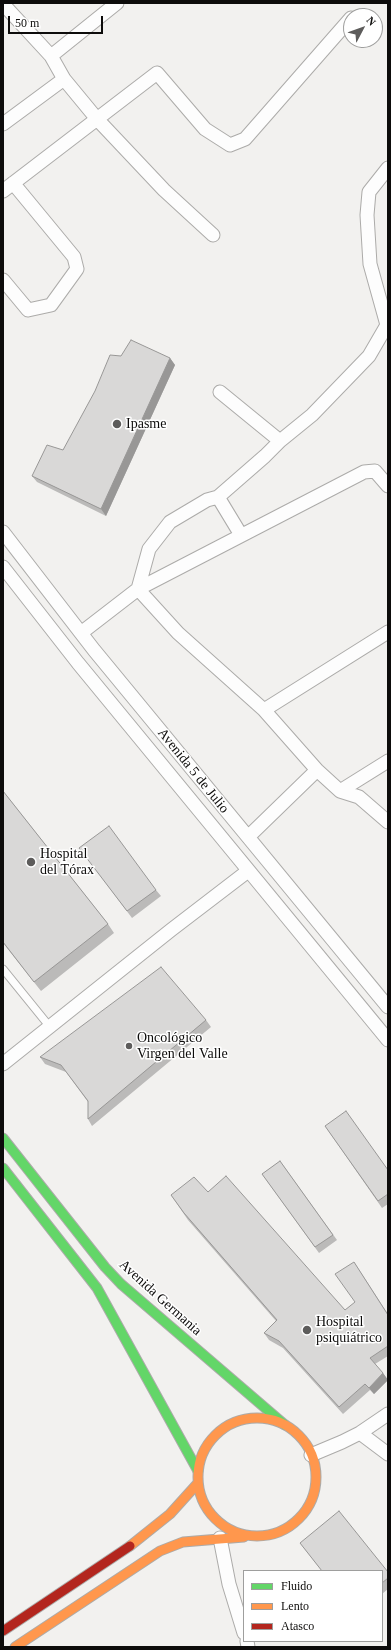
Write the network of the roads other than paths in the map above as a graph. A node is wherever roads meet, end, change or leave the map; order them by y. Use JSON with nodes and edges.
{"nodes":[{"id":1,"x":117,"y":3,"type":"edge"},
{"id":2,"x":3,"y":4,"type":"edge"},
{"id":3,"x":343,"y":26,"type":"edge"},
{"id":4,"x":51,"y":56,"type":"junction"},
{"id":5,"x":64,"y":79,"type":"junction"},
{"id":6,"x":97,"y":119,"type":"junction"},
{"id":7,"x":3,"y":124,"type":"edge"},
{"id":8,"x":388,"y":168,"type":"edge"},
{"id":9,"x":8,"y":187,"type":"edge"},
{"id":10,"x":213,"y":235,"type":"dead end"},
{"id":11,"x":3,"y":280,"type":"edge"},
{"id":12,"x":220,"y":392,"type":"dead end"},
{"id":13,"x":280,"y":441,"type":"junction"},
{"id":14,"x":388,"y":486,"type":"edge"},
{"id":15,"x":218,"y":497,"type":"junction"},
{"id":16,"x":3,"y":532,"type":"edge"},
{"id":17,"x":241,"y":536,"type":"junction"},
{"id":18,"x":3,"y":567,"type":"edge"},
{"id":19,"x":138,"y":589,"type":"junction"},
{"id":20,"x":388,"y":632,"type":"edge"},
{"id":21,"x":81,"y":633,"type":"junction"},
{"id":22,"x":264,"y":710,"type":"junction"},
{"id":23,"x":388,"y":761,"type":"edge"},
{"id":24,"x":317,"y":770,"type":"junction"},
{"id":25,"x":340,"y":791,"type":"junction"},
{"id":26,"x":388,"y":822,"type":"edge"},
{"id":27,"x":248,"y":837,"type":"junction"},
{"id":28,"x":248,"y":871,"type":"junction"},
{"id":29,"x":3,"y":969,"type":"edge"},
{"id":30,"x":388,"y":1007,"type":"edge"},
{"id":31,"x":50,"y":1027,"type":"junction"},
{"id":32,"x":388,"y":1040,"type":"edge"},
{"id":33,"x":3,"y":1064,"type":"edge"},
{"id":34,"x":3,"y":1138,"type":"edge"},
{"id":35,"x":3,"y":1168,"type":"edge"},
{"id":36,"x":388,"y":1414,"type":"edge"},
{"id":37,"x":285,"y":1425,"type":"junction"},
{"id":38,"x":360,"y":1433,"type":"junction"},
{"id":39,"x":388,"y":1454,"type":"edge"},
{"id":40,"x":311,"y":1455,"type":"junction"},
{"id":41,"x":198,"y":1471,"type":"junction"},
{"id":42,"x":198,"y":1483,"type":"junction"},
{"id":43,"x":252,"y":1536,"type":"junction"},
{"id":44,"x":220,"y":1538,"type":"junction"},
{"id":45,"x":243,"y":1630,"type":"edge"},
{"id":46,"x":3,"y":1631,"type":"edge"},
{"id":47,"x":15,"y":1647,"type":"edge"}],
"edges":[{"from":1,"to":4,"type":"street"},
{"from":2,"to":4,"type":"street"},
{"from":3,"to":6,"type":"street"},
{"from":4,"to":5,"type":"street"},
{"from":5,"to":6,"type":"street"},
{"from":5,"to":7,"type":"street"},
{"from":6,"to":9,"type":"street"},
{"from":6,"to":10,"type":"street"},
{"from":8,"to":13,"type":"street"},
{"from":9,"to":11,"type":"street"},
{"from":12,"to":13,"type":"street"},
{"from":13,"to":15,"type":"street"},
{"from":14,"to":17,"type":"street"},
{"from":15,"to":17,"type":"street"},
{"from":15,"to":19,"type":"street"},
{"from":16,"to":21,"type":"street","name":"Avenida 5 de Julio"},
{"from":17,"to":19,"type":"street"},
{"from":18,"to":28,"type":"street","name":"Avenida 5 de Julio"},
{"from":19,"to":21,"type":"street"},
{"from":19,"to":22,"type":"street"},
{"from":20,"to":22,"type":"street"},
{"from":21,"to":27,"type":"street","name":"Avenida 5 de Julio"},
{"from":22,"to":24,"type":"street"},
{"from":23,"to":25,"type":"street"},
{"from":24,"to":25,"type":"street"},
{"from":24,"to":27,"type":"street"},
{"from":25,"to":26,"type":"street"},
{"from":27,"to":30,"type":"street","name":"Avenida 5 de Julio"},
{"from":28,"to":31,"type":"street"},
{"from":28,"to":32,"type":"street","name":"Avenida 5 de Julio"},
{"from":29,"to":31,"type":"lane"},
{"from":31,"to":33,"type":"street"},
{"from":34,"to":37,"type":"street","name":"Avenida Germania"},
{"from":35,"to":41,"type":"street"},
{"from":36,"to":38,"type":"street"},
{"from":37,"to":40,"type":"street"},
{"from":37,"to":41,"type":"street"},
{"from":38,"to":39,"type":"street"},
{"from":38,"to":40,"type":"street"},
{"from":40,"to":43,"type":"street"},
{"from":41,"to":42,"type":"street"},
{"from":42,"to":43,"type":"street"},
{"from":42,"to":46,"type":"street"},
{"from":43,"to":44,"type":"street"},
{"from":44,"to":45,"type":"street"},
{"from":44,"to":47,"type":"street"}]}
